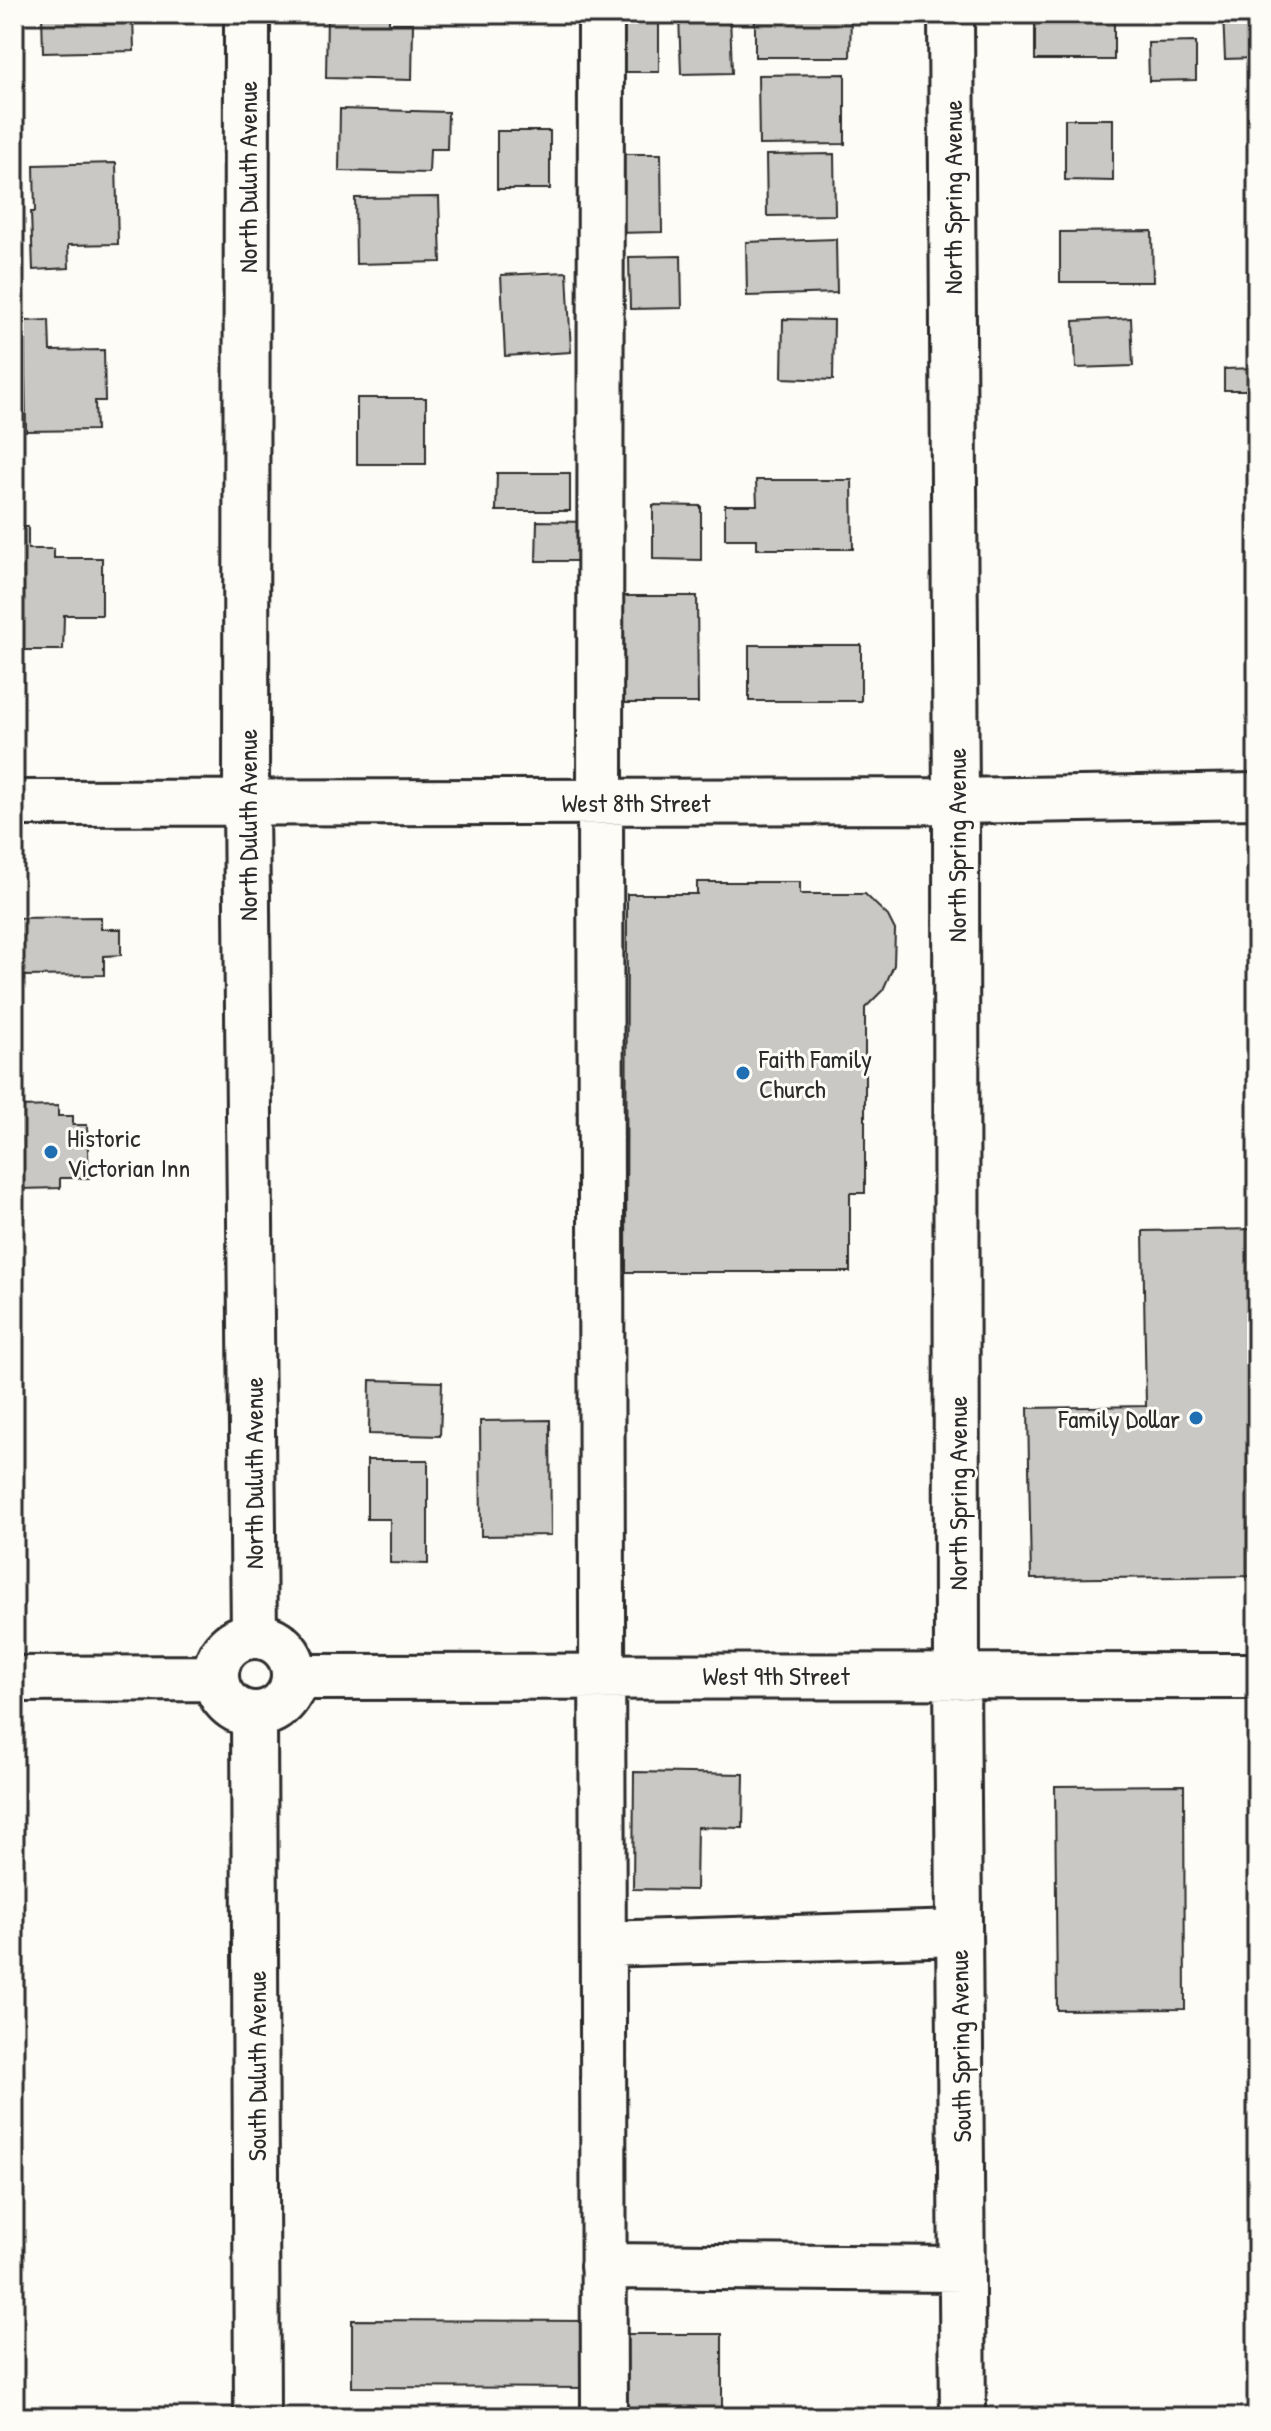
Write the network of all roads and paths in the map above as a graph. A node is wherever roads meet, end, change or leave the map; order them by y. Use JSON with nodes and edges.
{"nodes":[{"id":1,"x":247,"y":14,"type":"edge"},
{"id":2,"x":601,"y":14,"type":"edge"},
{"id":3,"x":951,"y":14,"type":"edge"},
{"id":4,"x":1257,"y":796,"type":"edge"},
{"id":5,"x":956,"y":801,"type":"junction"},
{"id":6,"x":600,"y":802,"type":"junction"},
{"id":7,"x":14,"y":803,"type":"edge"},
{"id":8,"x":246,"y":803,"type":"junction"},
{"id":9,"x":254,"y":1636,"type":"junction"},
{"id":10,"x":957,"y":1675,"type":"junction"},
{"id":11,"x":603,"y":1676,"type":"junction"},
{"id":12,"x":1257,"y":1676,"type":"edge"},
{"id":13,"x":294,"y":1677,"type":"junction"},
{"id":14,"x":216,"y":1678,"type":"junction"},
{"id":15,"x":14,"y":1679,"type":"edge"},
{"id":16,"x":254,"y":1714,"type":"junction"},
{"id":17,"x":959,"y":1933,"type":"junction"},
{"id":18,"x":603,"y":1944,"type":"junction"},
{"id":19,"x":603,"y":2266,"type":"junction"},
{"id":20,"x":962,"y":2269,"type":"junction"},
{"id":21,"x":257,"y":2417,"type":"edge"},
{"id":22,"x":604,"y":2417,"type":"edge"},
{"id":23,"x":963,"y":2417,"type":"edge"}],
"edges":[{"from":1,"to":8,"type":"street","name":"North Duluth Avenue"},
{"from":2,"to":6,"type":"street"},
{"from":3,"to":5,"type":"street","name":"North Spring Avenue"},
{"from":4,"to":5,"type":"street","name":"West 8th Street"},
{"from":5,"to":6,"type":"street","name":"West 8th Street"},
{"from":5,"to":10,"type":"street","name":"North Spring Avenue"},
{"from":6,"to":8,"type":"street","name":"West 8th Street"},
{"from":6,"to":11,"type":"street"},
{"from":7,"to":8,"type":"street","name":"West 8th Street"},
{"from":8,"to":9,"type":"street","name":"North Duluth Avenue"},
{"from":9,"to":13,"type":"street"},
{"from":9,"to":14,"type":"street"},
{"from":10,"to":11,"type":"street","name":"West 9th Street"},
{"from":10,"to":12,"type":"street","name":"West 9th Street"},
{"from":10,"to":17,"type":"street","name":"South Spring Avenue"},
{"from":11,"to":13,"type":"street","name":"West 9th Street"},
{"from":11,"to":18,"type":"street"},
{"from":13,"to":16,"type":"street"},
{"from":14,"to":15,"type":"street"},
{"from":14,"to":16,"type":"street"},
{"from":16,"to":21,"type":"street","name":"South Duluth Avenue"},
{"from":17,"to":18,"type":"street"},
{"from":17,"to":20,"type":"street","name":"South Spring Avenue"},
{"from":18,"to":19,"type":"street"},
{"from":19,"to":20,"type":"street"},
{"from":19,"to":22,"type":"street"},
{"from":20,"to":23,"type":"street","name":"South Spring Avenue"}]}
